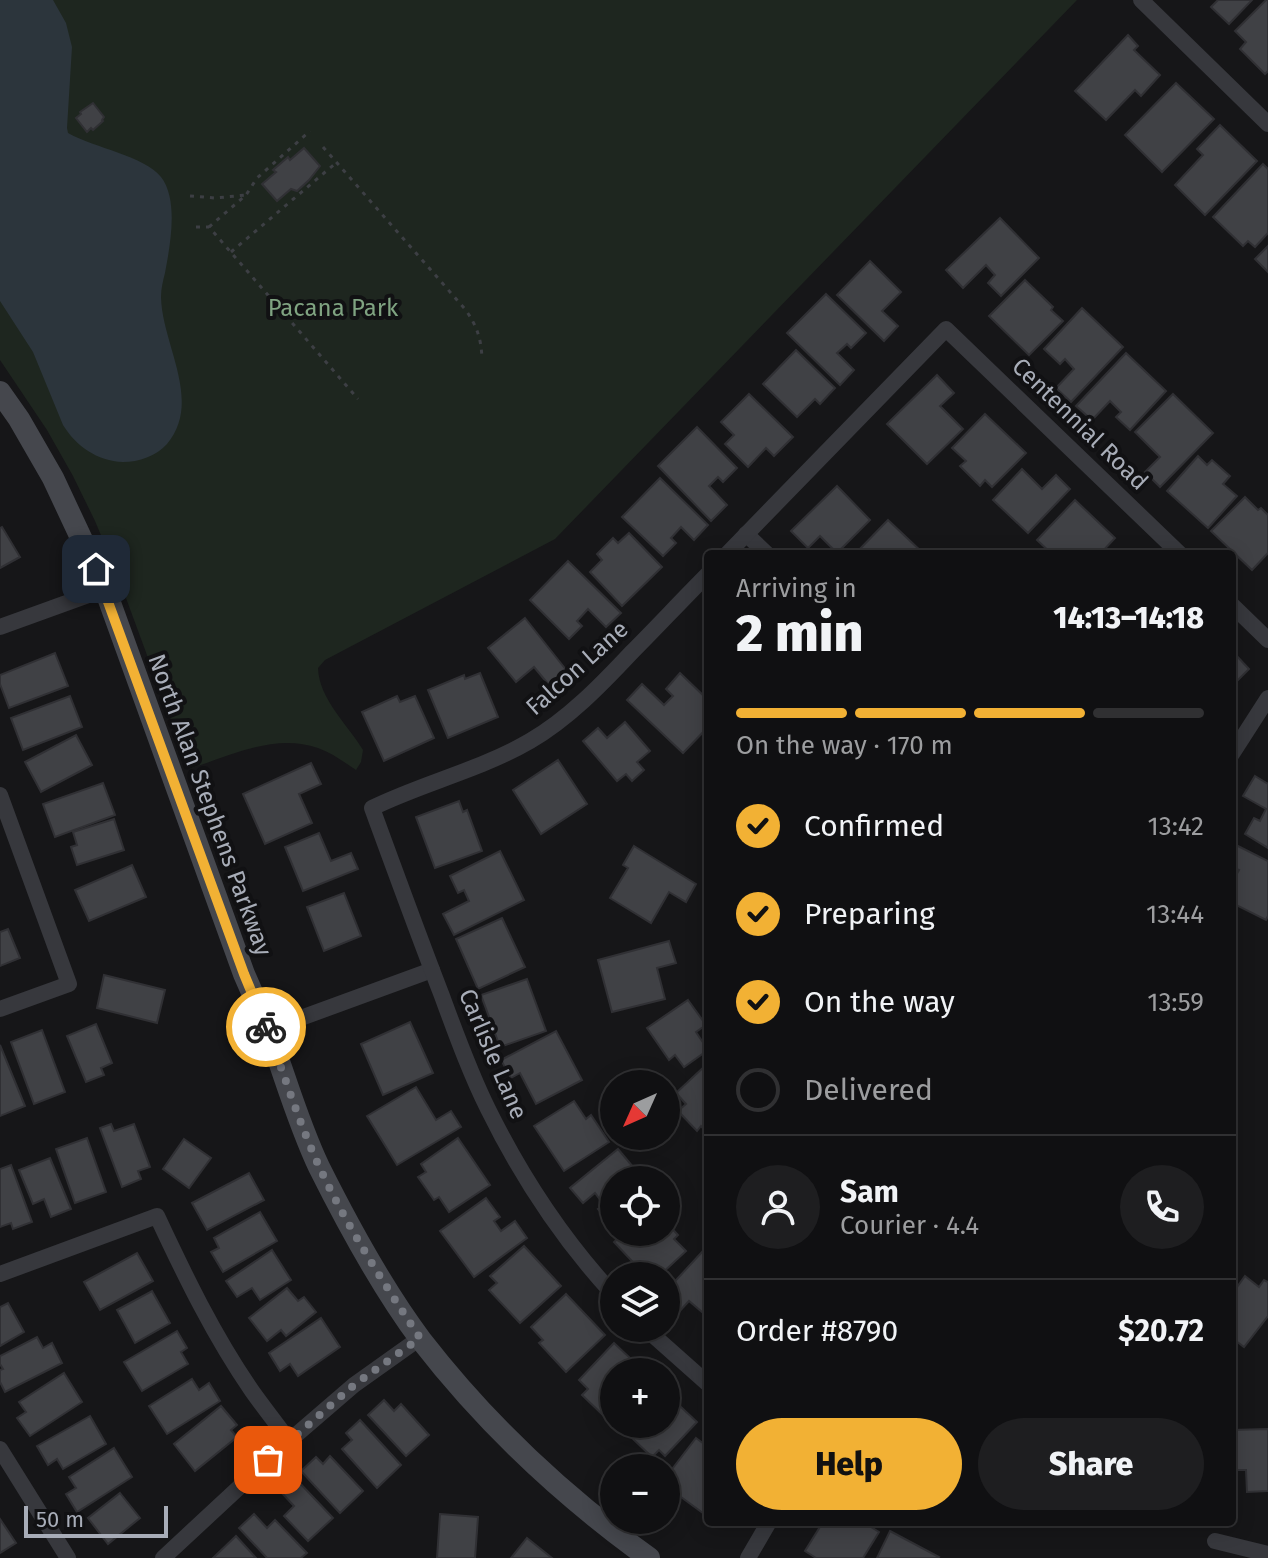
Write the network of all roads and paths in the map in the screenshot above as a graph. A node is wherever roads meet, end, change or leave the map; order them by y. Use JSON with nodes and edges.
{"nodes":[{"id":1,"x":1141,"y":0,"type":"edge"},
{"id":2,"x":1268,"y":124,"type":"edge"},
{"id":3,"x":310,"y":131,"type":"dead end"},
{"id":4,"x":323,"y":147,"type":"dead end"},
{"id":5,"x":337,"y":162,"type":"junction"},
{"id":6,"x":246,"y":195,"type":"junction"},
{"id":7,"x":190,"y":196,"type":"dead end"},
{"id":8,"x":196,"y":227,"type":"dead end"},
{"id":9,"x":209,"y":227,"type":"junction"},
{"id":10,"x":231,"y":252,"type":"junction"},
{"id":11,"x":482,"y":358,"type":"dead end"},
{"id":12,"x":0,"y":392,"type":"edge"},
{"id":13,"x":358,"y":399,"type":"dead end"},
{"id":14,"x":746,"y":534,"type":"junction"},
{"id":15,"x":731,"y":550,"type":"edge"},
{"id":16,"x":763,"y":550,"type":"edge"},
{"id":17,"x":1176,"y":550,"type":"edge"},
{"id":18,"x":704,"y":578,"type":"edge"},
{"id":19,"x":105,"y":589,"type":"junction"},
{"id":20,"x":1236,"y":609,"type":"edge"},
{"id":21,"x":0,"y":627,"type":"edge"},
{"id":22,"x":1268,"y":640,"type":"edge"},
{"id":23,"x":1268,"y":698,"type":"edge"},
{"id":24,"x":1236,"y":748,"type":"edge"},
{"id":25,"x":0,"y":795,"type":"edge"},
{"id":26,"x":372,"y":808,"type":"joint"},
{"id":27,"x":432,"y":970,"type":"junction"},
{"id":28,"x":0,"y":1009,"type":"edge"},
{"id":29,"x":268,"y":1030,"type":"junction"},
{"id":30,"x":0,"y":1274,"type":"edge"},
{"id":31,"x":600,"y":1280,"type":"edge"},
{"id":32,"x":420,"y":1338,"type":"junction"},
{"id":33,"x":661,"y":1342,"type":"edge"},
{"id":34,"x":704,"y":1380,"type":"edge"},
{"id":35,"x":289,"y":1441,"type":"junction"},
{"id":36,"x":0,"y":1449,"type":"edge"},
{"id":37,"x":767,"y":1526,"type":"edge"},
{"id":38,"x":1215,"y":1541,"type":"dead end"},
{"id":39,"x":1268,"y":1554,"type":"edge"},
{"id":40,"x":68,"y":1558,"type":"edge"},
{"id":41,"x":163,"y":1558,"type":"edge"},
{"id":42,"x":649,"y":1558,"type":"edge"},
{"id":43,"x":748,"y":1558,"type":"edge"}],
"edges":[{"from":1,"to":2,"type":"street"},
{"from":3,"to":6,"type":"path"},
{"from":4,"to":5,"type":"path"},
{"from":5,"to":10,"type":"path"},
{"from":5,"to":11,"type":"path"},
{"from":6,"to":7,"type":"path"},
{"from":6,"to":9,"type":"path"},
{"from":8,"to":9,"type":"path"},
{"from":9,"to":10,"type":"path"},
{"from":10,"to":13,"type":"path"},
{"from":12,"to":19,"type":"street","name":"North Alan Stephens Parkway"},
{"from":14,"to":15,"type":"street"},
{"from":14,"to":16,"type":"street"},
{"from":14,"to":17,"type":"street","name":"Centennial Road"},
{"from":18,"to":26,"type":"street","name":"Falcon Lane"},
{"from":19,"to":21,"type":"street"},
{"from":19,"to":29,"type":"street","name":"North Alan Stephens Parkway"},
{"from":20,"to":22,"type":"street"},
{"from":23,"to":24,"type":"street"},
{"from":25,"to":28,"type":"street"},
{"from":26,"to":27,"type":"street","name":"Carlisle Lane"},
{"from":27,"to":29,"type":"street"},
{"from":27,"to":31,"type":"street","name":"Carlisle Lane"},
{"from":29,"to":32,"type":"street","name":"North Alan Stephens Parkway"},
{"from":30,"to":35,"type":"street"},
{"from":32,"to":35,"type":"street"},
{"from":32,"to":42,"type":"street","name":"North Alan Stephens Parkway"},
{"from":33,"to":34,"type":"street"},
{"from":35,"to":41,"type":"street"},
{"from":36,"to":40,"type":"street"},
{"from":37,"to":43,"type":"street"},
{"from":38,"to":39,"type":"street"}]}
